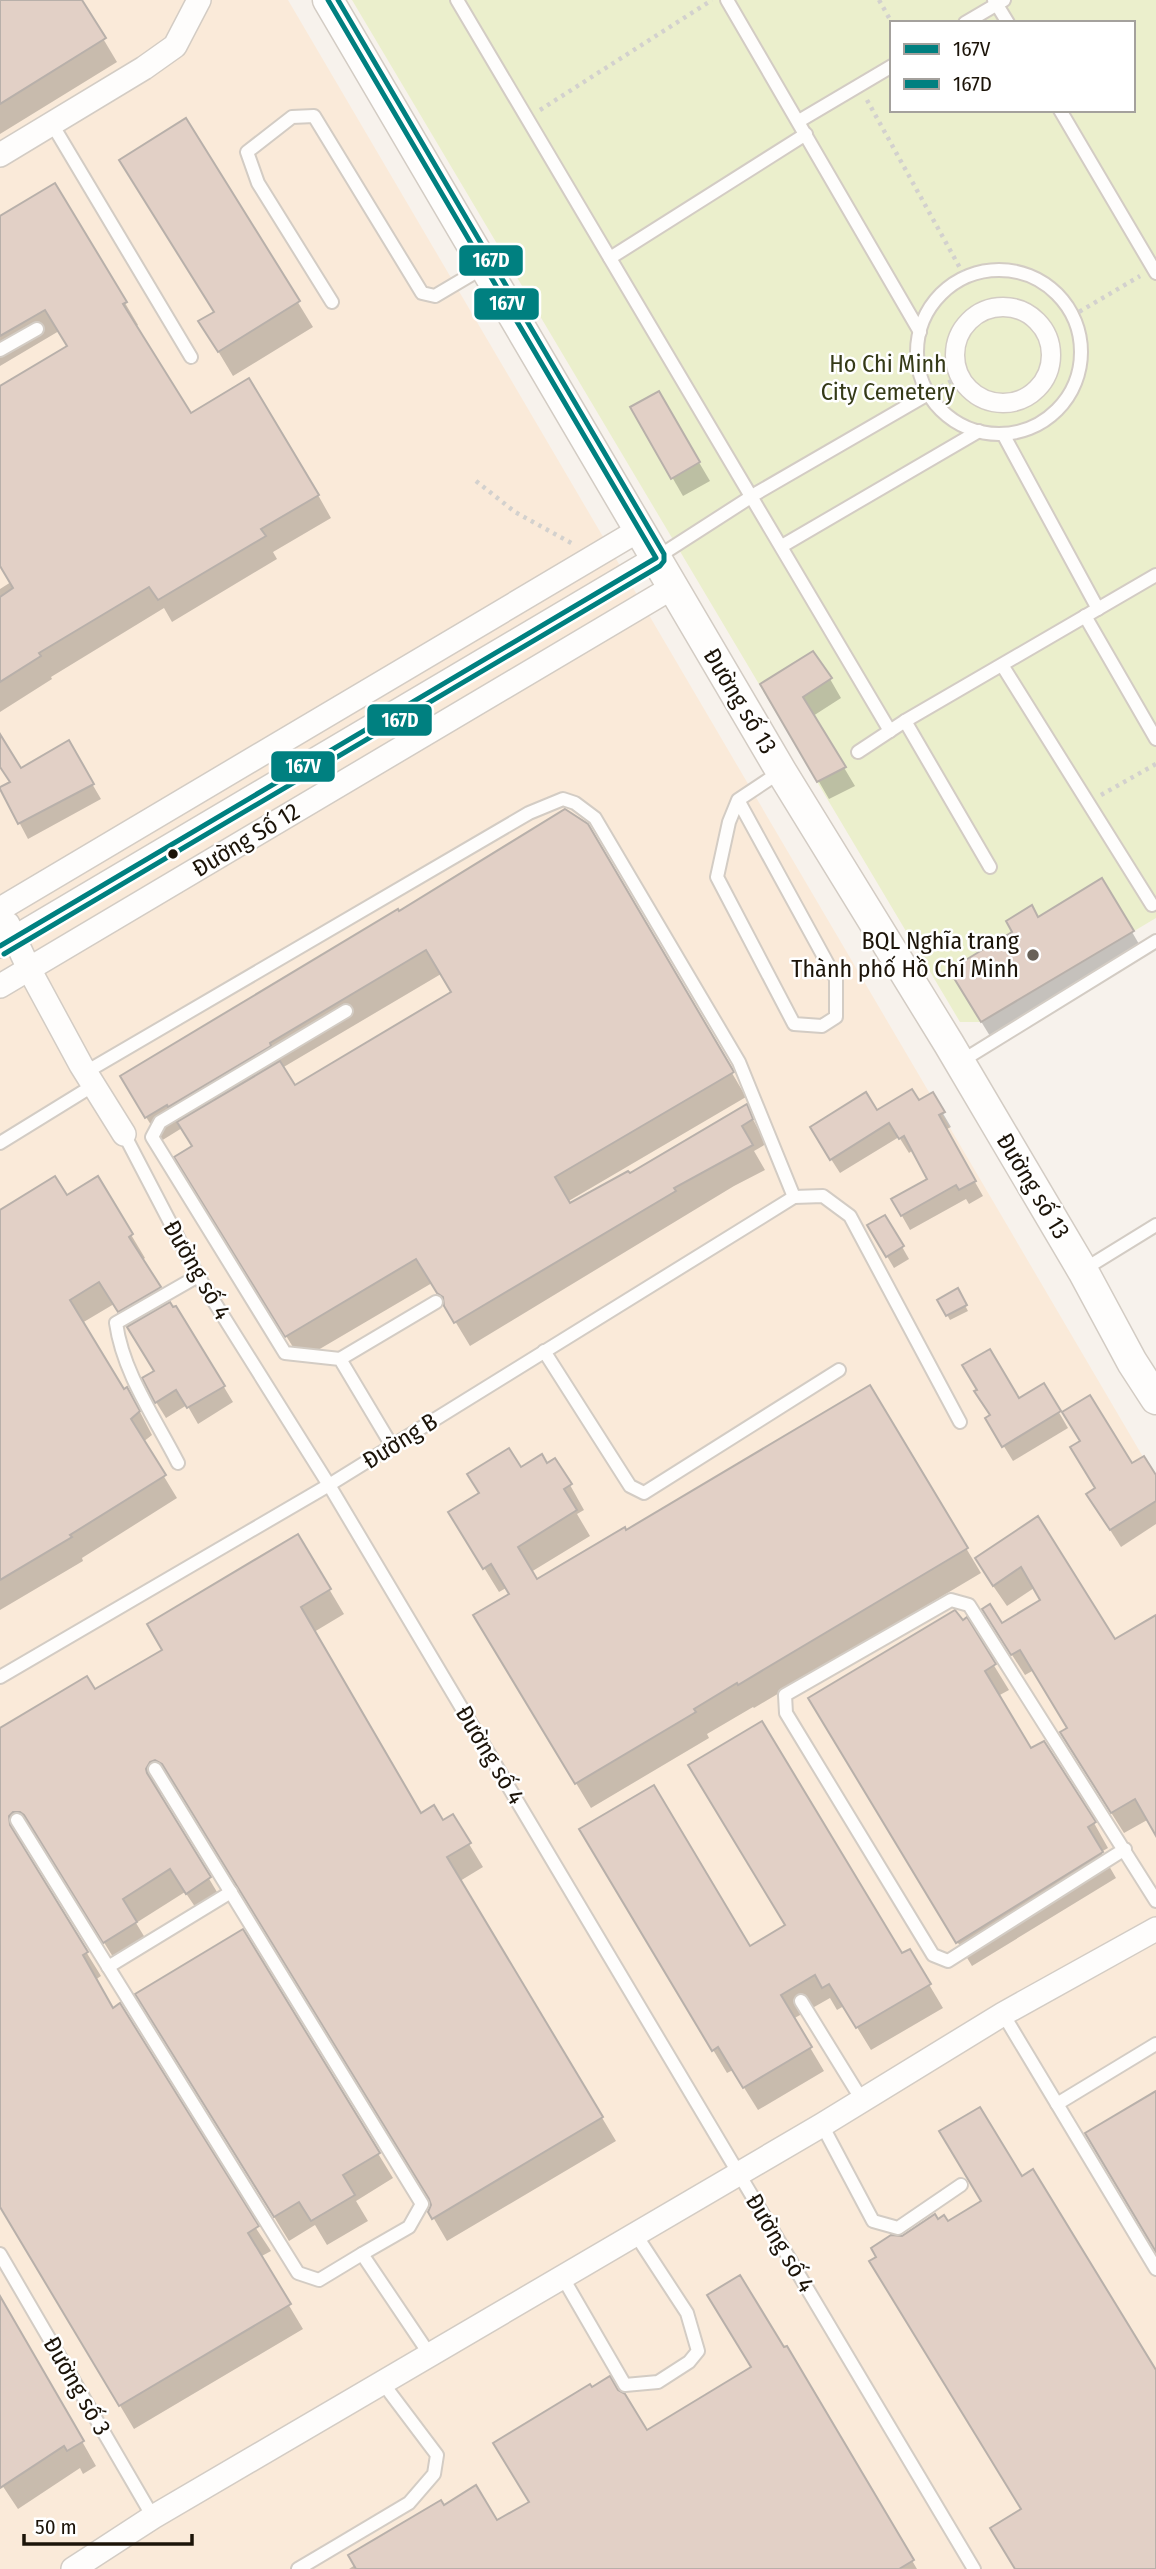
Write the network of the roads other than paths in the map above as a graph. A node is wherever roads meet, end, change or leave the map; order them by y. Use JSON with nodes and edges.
{"nodes":[{"id":1,"x":199,"y":0,"type":"edge"},
{"id":2,"x":328,"y":0,"type":"edge"},
{"id":3,"x":457,"y":0,"type":"edge"},
{"id":4,"x":727,"y":0,"type":"edge"},
{"id":5,"x":998,"y":1,"type":"edge"},
{"id":6,"x":968,"y":21,"type":"edge"},
{"id":7,"x":1007,"y":21,"type":"edge"},
{"id":8,"x":890,"y":67,"type":"edge"},
{"id":9,"x":1061,"y":112,"type":"edge"},
{"id":10,"x":799,"y":121,"type":"junction"},
{"id":11,"x":52,"y":124,"type":"junction"},
{"id":12,"x":806,"y":134,"type":"junction"},
{"id":13,"x":0,"y":155,"type":"edge"},
{"id":14,"x":610,"y":258,"type":"junction"},
{"id":15,"x":484,"y":267,"type":"junction"},
{"id":16,"x":1154,"y":271,"type":"edge"},
{"id":17,"x":332,"y":302,"type":"dead end"},
{"id":18,"x":37,"y":329,"type":"dead end"},
{"id":19,"x":920,"y":332,"type":"junction"},
{"id":20,"x":0,"y":350,"type":"edge"},
{"id":21,"x":191,"y":358,"type":"dead end"},
{"id":22,"x":928,"y":394,"type":"junction"},
{"id":23,"x":1009,"y":404,"type":"joint"},
{"id":24,"x":979,"y":431,"type":"junction"},
{"id":25,"x":1003,"y":434,"type":"junction"},
{"id":26,"x":752,"y":496,"type":"junction"},
{"id":27,"x":639,"y":530,"type":"junction"},
{"id":28,"x":782,"y":546,"type":"junction"},
{"id":29,"x":656,"y":558,"type":"junction"},
{"id":30,"x":1156,"y":575,"type":"edge"},
{"id":31,"x":673,"y":587,"type":"junction"},
{"id":32,"x":1098,"y":609,"type":"junction"},
{"id":33,"x":1085,"y":616,"type":"junction"},
{"id":34,"x":1002,"y":665,"type":"junction"},
{"id":35,"x":905,"y":721,"type":"junction"},
{"id":36,"x":890,"y":731,"type":"junction"},
{"id":37,"x":1156,"y":739,"type":"edge"},
{"id":38,"x":859,"y":752,"type":"dead end"},
{"id":39,"x":781,"y":771,"type":"junction"},
{"id":40,"x":738,"y":800,"type":"junction"},
{"id":41,"x":990,"y":867,"type":"dead end"},
{"id":42,"x":1152,"y":905,"type":"dead end"},
{"id":43,"x":1,"y":907,"type":"edge"},
{"id":44,"x":1156,"y":941,"type":"edge"},
{"id":45,"x":7,"y":942,"type":"edge"},
{"id":46,"x":29,"y":969,"type":"junction"},
{"id":47,"x":0,"y":986,"type":"edge"},
{"id":48,"x":346,"y":1010,"type":"dead end"},
{"id":49,"x":960,"y":1063,"type":"junction"},
{"id":50,"x":90,"y":1079,"type":"junction"},
{"id":51,"x":124,"y":1134,"type":"joint"},
{"id":52,"x":0,"y":1143,"type":"edge"},
{"id":53,"x":794,"y":1197,"type":"junction"},
{"id":54,"x":1156,"y":1225,"type":"edge"},
{"id":55,"x":1083,"y":1270,"type":"junction"},
{"id":56,"x":198,"y":1276,"type":"junction"},
{"id":57,"x":436,"y":1302,"type":"dead end"},
{"id":58,"x":544,"y":1352,"type":"junction"},
{"id":59,"x":340,"y":1359,"type":"junction"},
{"id":60,"x":839,"y":1370,"type":"dead end"},
{"id":61,"x":1156,"y":1399,"type":"edge"},
{"id":62,"x":960,"y":1422,"type":"dead end"},
{"id":63,"x":392,"y":1446,"type":"junction"},
{"id":64,"x":178,"y":1462,"type":"dead end"},
{"id":65,"x":329,"y":1485,"type":"junction"},
{"id":66,"x":0,"y":1677,"type":"edge"},
{"id":67,"x":155,"y":1769,"type":"dead end"},
{"id":68,"x":17,"y":1820,"type":"dead end"},
{"id":69,"x":1125,"y":1849,"type":"junction"},
{"id":70,"x":230,"y":1892,"type":"junction"},
{"id":71,"x":1156,"y":1901,"type":"edge"},
{"id":72,"x":1156,"y":1929,"type":"edge"},
{"id":73,"x":108,"y":1967,"type":"junction"},
{"id":74,"x":801,"y":2001,"type":"dead end"},
{"id":75,"x":1003,"y":2014,"type":"junction"},
{"id":76,"x":1156,"y":2044,"type":"edge"},
{"id":77,"x":862,"y":2099,"type":"junction"},
{"id":78,"x":1057,"y":2104,"type":"junction"},
{"id":79,"x":822,"y":2125,"type":"junction"},
{"id":80,"x":739,"y":2174,"type":"junction"},
{"id":81,"x":961,"y":2185,"type":"dead end"},
{"id":82,"x":636,"y":2235,"type":"junction"},
{"id":83,"x":362,"y":2254,"type":"junction"},
{"id":84,"x":0,"y":2255,"type":"edge"},
{"id":85,"x":1156,"y":2269,"type":"edge"},
{"id":86,"x":563,"y":2278,"type":"junction"},
{"id":87,"x":430,"y":2355,"type":"junction"},
{"id":88,"x":382,"y":2382,"type":"junction"},
{"id":89,"x":153,"y":2517,"type":"junction"},
{"id":90,"x":73,"y":2569,"type":"edge"},
{"id":91,"x":298,"y":2569,"type":"edge"},
{"id":92,"x":974,"y":2569,"type":"edge"}],
"edges":[{"from":1,"to":11,"type":"street"},
{"from":2,"to":15,"type":"street","name":"Đường số 13"},
{"from":3,"to":14,"type":"lane"},
{"from":4,"to":10,"type":"lane"},
{"from":5,"to":6,"type":"lane"},
{"from":5,"to":7,"type":"lane"},
{"from":8,"to":10,"type":"lane"},
{"from":9,"to":16,"type":"lane"},
{"from":10,"to":12,"type":"lane"},
{"from":11,"to":13,"type":"street"},
{"from":11,"to":21,"type":"lane"},
{"from":12,"to":14,"type":"lane"},
{"from":12,"to":19,"type":"lane"},
{"from":14,"to":26,"type":"lane"},
{"from":15,"to":17,"type":"lane"},
{"from":15,"to":27,"type":"street","name":"Đường số 13"},
{"from":18,"to":20,"type":"lane"},
{"from":19,"to":22,"type":"lane"},
{"from":19,"to":25,"type":"lane"},
{"from":22,"to":24,"type":"lane"},
{"from":22,"to":26,"type":"lane"},
{"from":23,"to":23,"type":"street"},
{"from":24,"to":25,"type":"lane"},
{"from":24,"to":28,"type":"lane"},
{"from":25,"to":32,"type":"lane"},
{"from":26,"to":28,"type":"lane"},
{"from":26,"to":29,"type":"lane"},
{"from":27,"to":29,"type":"street","name":"Đường số 13"},
{"from":27,"to":43,"type":"street"},
{"from":28,"to":36,"type":"lane"},
{"from":29,"to":31,"type":"street","name":"Đường số 13"},
{"from":29,"to":45,"type":"street","name":"Đường Số 12"},
{"from":30,"to":32,"type":"lane"},
{"from":31,"to":39,"type":"street","name":"Đường số 13"},
{"from":31,"to":46,"type":"street","name":"Đường Số 12"},
{"from":32,"to":33,"type":"lane"},
{"from":33,"to":34,"type":"lane"},
{"from":33,"to":37,"type":"lane"},
{"from":34,"to":35,"type":"lane"},
{"from":34,"to":42,"type":"lane"},
{"from":35,"to":36,"type":"lane"},
{"from":35,"to":41,"type":"lane"},
{"from":36,"to":38,"type":"lane"},
{"from":39,"to":40,"type":"lane"},
{"from":39,"to":49,"type":"street","name":"Đường số 13"},
{"from":40,"to":40,"type":"lane"},
{"from":43,"to":45,"type":"street"},
{"from":44,"to":49,"type":"lane"},
{"from":45,"to":46,"type":"street","name":"Đường số 4"},
{"from":46,"to":47,"type":"street","name":"Đường Số 12"},
{"from":46,"to":50,"type":"street","name":"Đường số 4"},
{"from":48,"to":59,"type":"lane"},
{"from":49,"to":55,"type":"street","name":"Đường số 13"},
{"from":50,"to":51,"type":"street","name":"Đường số 4"},
{"from":50,"to":52,"type":"lane"},
{"from":50,"to":53,"type":"lane"},
{"from":51,"to":56,"type":"lane","name":"Đường số 4"},
{"from":53,"to":58,"type":"lane","name":"Đường B"},
{"from":53,"to":62,"type":"lane"},
{"from":54,"to":55,"type":"lane"},
{"from":55,"to":61,"type":"street","name":"Đường số 13"},
{"from":56,"to":64,"type":"lane"},
{"from":56,"to":65,"type":"lane","name":"Đường số 4"},
{"from":57,"to":59,"type":"lane"},
{"from":58,"to":60,"type":"lane"},
{"from":58,"to":63,"type":"lane","name":"Đường B"},
{"from":59,"to":63,"type":"lane"},
{"from":63,"to":65,"type":"lane","name":"Đường B"},
{"from":65,"to":66,"type":"lane","name":"Đường B"},
{"from":65,"to":80,"type":"lane","name":"Đường số 4"},
{"from":67,"to":70,"type":"lane"},
{"from":68,"to":73,"type":"lane"},
{"from":69,"to":69,"type":"lane"},
{"from":69,"to":71,"type":"lane"},
{"from":70,"to":73,"type":"lane"},
{"from":70,"to":83,"type":"lane"},
{"from":72,"to":75,"type":"street"},
{"from":73,"to":83,"type":"lane"},
{"from":74,"to":77,"type":"lane"},
{"from":75,"to":77,"type":"street"},
{"from":75,"to":78,"type":"lane"},
{"from":76,"to":78,"type":"lane"},
{"from":77,"to":79,"type":"street"},
{"from":78,"to":85,"type":"lane"},
{"from":79,"to":80,"type":"street"},
{"from":79,"to":81,"type":"lane"},
{"from":80,"to":82,"type":"street"},
{"from":80,"to":92,"type":"lane","name":"Đường số 4"},
{"from":82,"to":86,"type":"street"},
{"from":82,"to":86,"type":"lane"},
{"from":83,"to":87,"type":"lane"},
{"from":84,"to":89,"type":"lane","name":"Đường số 3"},
{"from":86,"to":87,"type":"street"},
{"from":87,"to":88,"type":"street"},
{"from":88,"to":89,"type":"street"},
{"from":88,"to":91,"type":"lane"},
{"from":89,"to":90,"type":"street"}]}
